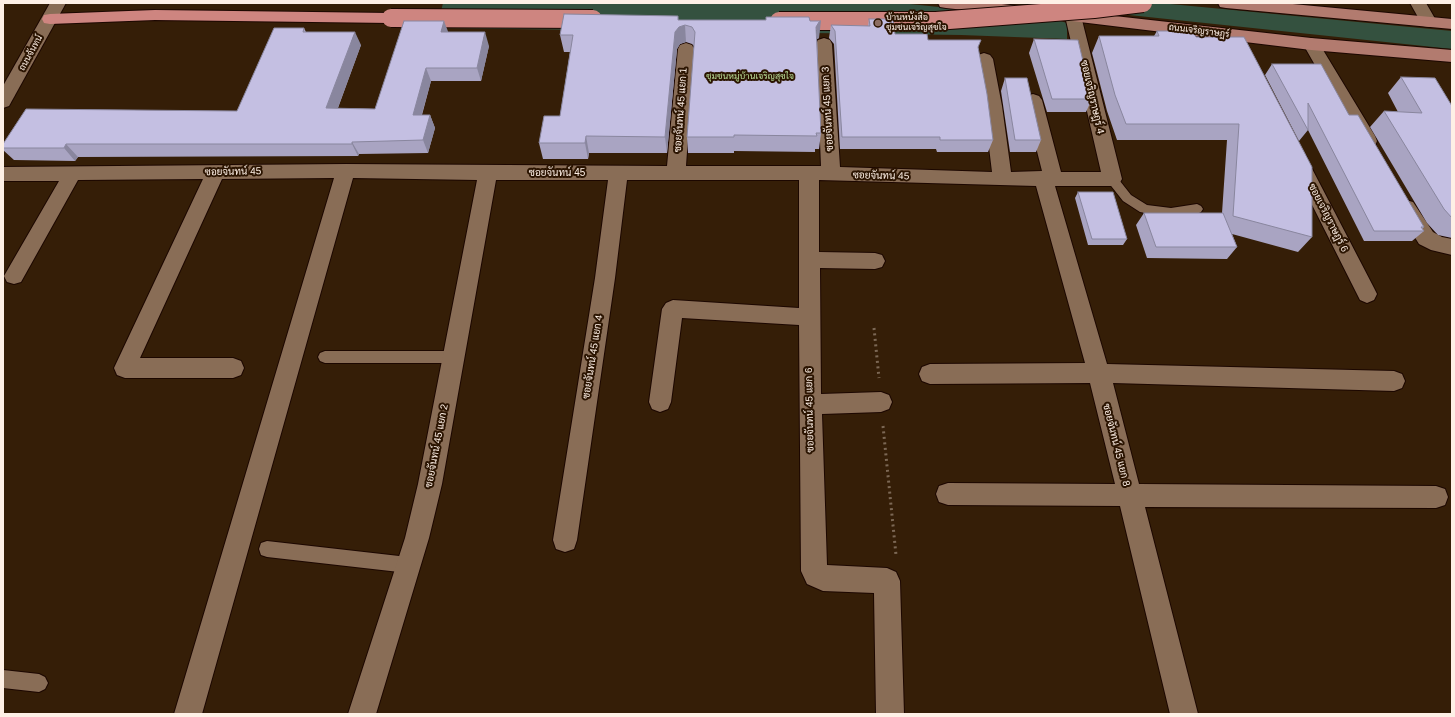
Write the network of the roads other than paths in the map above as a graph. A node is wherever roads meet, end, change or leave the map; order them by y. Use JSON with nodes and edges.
{"nodes":[{"id":1,"x":58,"y":3,"type":"edge"},
{"id":2,"x":946,"y":3,"type":"edge"},
{"id":3,"x":1143,"y":3,"type":"edge"},
{"id":4,"x":1226,"y":3,"type":"edge"},
{"id":5,"x":1418,"y":3,"type":"edge"},
{"id":6,"x":1073,"y":16,"type":"junction"},
{"id":7,"x":50,"y":19,"type":"junction"},
{"id":8,"x":604,"y":20,"type":"edge"},
{"id":9,"x":762,"y":20,"type":"edge"},
{"id":10,"x":1430,"y":22,"type":"junction"},
{"id":11,"x":1452,"y":24,"type":"edge"},
{"id":12,"x":1234,"y":35,"type":"junction"},
{"id":13,"x":824,"y":44,"type":"dead end"},
{"id":14,"x":1311,"y":44,"type":"junction"},
{"id":15,"x":686,"y":49,"type":"dead end"},
{"id":16,"x":1244,"y":55,"type":"edge"},
{"id":17,"x":1452,"y":56,"type":"edge"},
{"id":18,"x":984,"y":59,"type":"dead end"},
{"id":19,"x":1033,"y":100,"type":"edge"},
{"id":20,"x":3,"y":102,"type":"edge"},
{"id":21,"x":1291,"y":147,"type":"edge"},
{"id":22,"x":1375,"y":153,"type":"edge"},
{"id":23,"x":346,"y":170,"type":"junction"},
{"id":24,"x":216,"y":172,"type":"junction"},
{"id":25,"x":676,"y":172,"type":"junction"},
{"id":26,"x":488,"y":173,"type":"junction"},
{"id":27,"x":618,"y":173,"type":"junction"},
{"id":28,"x":809,"y":173,"type":"junction"},
{"id":29,"x":3,"y":174,"type":"edge"},
{"id":30,"x":73,"y":174,"type":"junction"},
{"id":31,"x":831,"y":174,"type":"junction"},
{"id":32,"x":1048,"y":178,"type":"junction"},
{"id":33,"x":1112,"y":178,"type":"junction"},
{"id":34,"x":1002,"y":179,"type":"junction"},
{"id":35,"x":1399,"y":195,"type":"edge"},
{"id":36,"x":1197,"y":209,"type":"dead end"},
{"id":37,"x":1452,"y":247,"type":"edge"},
{"id":38,"x":809,"y":260,"type":"junction"},
{"id":39,"x":875,"y":261,"type":"dead end"},
{"id":40,"x":14,"y":276,"type":"dead end"},
{"id":41,"x":1366,"y":294,"type":"dead end"},
{"id":42,"x":809,"y":318,"type":"junction"},
{"id":43,"x":325,"y":357,"type":"dead end"},
{"id":44,"x":453,"y":357,"type":"junction"},
{"id":45,"x":233,"y":368,"type":"dead end"},
{"id":46,"x":1099,"y":373,"type":"junction"},
{"id":47,"x":930,"y":374,"type":"dead end"},
{"id":48,"x":1394,"y":381,"type":"dead end"},
{"id":49,"x":660,"y":402,"type":"dead end"},
{"id":50,"x":881,"y":402,"type":"road end"},
{"id":51,"x":810,"y":404,"type":"junction"},
{"id":52,"x":948,"y":494,"type":"dead end"},
{"id":53,"x":1128,"y":495,"type":"junction"},
{"id":54,"x":1436,"y":497,"type":"dead end"},
{"id":55,"x":565,"y":540,"type":"dead end"},
{"id":56,"x":267,"y":549,"type":"dead end"},
{"id":57,"x":408,"y":565,"type":"junction"},
{"id":58,"x":3,"y":679,"type":"edge"},
{"id":59,"x":40,"y":683,"type":"dead end"},
{"id":60,"x":188,"y":714,"type":"edge"},
{"id":61,"x":362,"y":714,"type":"edge"},
{"id":62,"x":890,"y":714,"type":"edge"},
{"id":63,"x":1184,"y":714,"type":"edge"}],
"edges":[{"from":1,"to":7,"type":"street","name":"ถนนจันทน์"},
{"from":2,"to":6,"type":"main road","name":"ถนนเจริญราษฎร์"},
{"from":3,"to":9,"type":"highway","bridge":true},
{"from":4,"to":10,"type":"main road"},
{"from":5,"to":10,"type":"street"},
{"from":6,"to":12,"type":"main road","name":"ถนนเจริญราษฎร์"},
{"from":6,"to":33,"type":"street","name":"ซอยเจริญราษฎร์ 4"},
{"from":7,"to":8,"type":"highway","bridge":true},
{"from":7,"to":20,"type":"street","name":"ถนนจันทน์"},
{"from":10,"to":11,"type":"main road"},
{"from":12,"to":14,"type":"main road","name":"ถนนเจริญราษฎร์"},
{"from":12,"to":16,"type":"street"},
{"from":13,"to":31,"type":"street","name":"ซอยจันทน์ 45 แยก 3"},
{"from":14,"to":17,"type":"main road","name":"ถนนเจริญราษฎร์"},
{"from":14,"to":22,"type":"street"},
{"from":15,"to":25,"type":"street","name":"ซอยจันทน์ 45 แยก 1"},
{"from":18,"to":34,"type":"street"},
{"from":19,"to":32,"type":"street","name":"ซอยจันทน์ 45 แยก 8"},
{"from":21,"to":41,"type":"street","name":"ซอยเจริญราษฎร์ 6"},
{"from":23,"to":24,"type":"street","name":"ซอยจันทน์ 45"},
{"from":23,"to":26,"type":"street","name":"ซอยจันทน์ 45"},
{"from":23,"to":60,"type":"street"},
{"from":24,"to":30,"type":"street","name":"ซอยจันทน์ 45"},
{"from":24,"to":45,"type":"street"},
{"from":25,"to":27,"type":"street","name":"ซอยจันทน์ 45"},
{"from":25,"to":28,"type":"street","name":"ซอยจันทน์ 45"},
{"from":26,"to":27,"type":"street","name":"ซอยจันทน์ 45"},
{"from":26,"to":44,"type":"street","name":"ซอยจันทน์ 45 แยก 2"},
{"from":27,"to":55,"type":"street","name":"ซอยจันทน์ 45 แยก 4"},
{"from":28,"to":31,"type":"street","name":"ซอยจันทน์ 45"},
{"from":28,"to":38,"type":"street","name":"ซอยจันทน์ 45 แยก 6"},
{"from":29,"to":30,"type":"street","name":"ซอยจันทน์ 45"},
{"from":30,"to":40,"type":"street"},
{"from":31,"to":34,"type":"street","name":"ซอยจันทน์ 45"},
{"from":32,"to":33,"type":"street","name":"ซอยจันทน์ 45"},
{"from":32,"to":34,"type":"street","name":"ซอยจันทน์ 45"},
{"from":32,"to":46,"type":"street","name":"ซอยจันทน์ 45 แยก 8"},
{"from":33,"to":36,"type":"lane"},
{"from":35,"to":37,"type":"street"},
{"from":38,"to":39,"type":"street"},
{"from":38,"to":42,"type":"street","name":"ซอยจันทน์ 45 แยก 6"},
{"from":42,"to":49,"type":"street"},
{"from":42,"to":51,"type":"street","name":"ซอยจันทน์ 45 แยก 6"},
{"from":43,"to":44,"type":"lane"},
{"from":44,"to":57,"type":"street","name":"ซอยจันทน์ 45 แยก 2"},
{"from":46,"to":47,"type":"street"},
{"from":46,"to":48,"type":"street"},
{"from":46,"to":53,"type":"street","name":"ซอยจันทน์ 45 แยก 8"},
{"from":50,"to":51,"type":"street"},
{"from":51,"to":62,"type":"street","name":"ซอยจันทน์ 45 แยก 6"},
{"from":52,"to":53,"type":"street"},
{"from":53,"to":54,"type":"street"},
{"from":53,"to":63,"type":"street","name":"ซอยจันทน์ 45 แยก 8"},
{"from":56,"to":57,"type":"lane"},
{"from":57,"to":61,"type":"street","name":"ซอยจันทน์ 45 แยก 2"},
{"from":58,"to":59,"type":"lane"}]}
